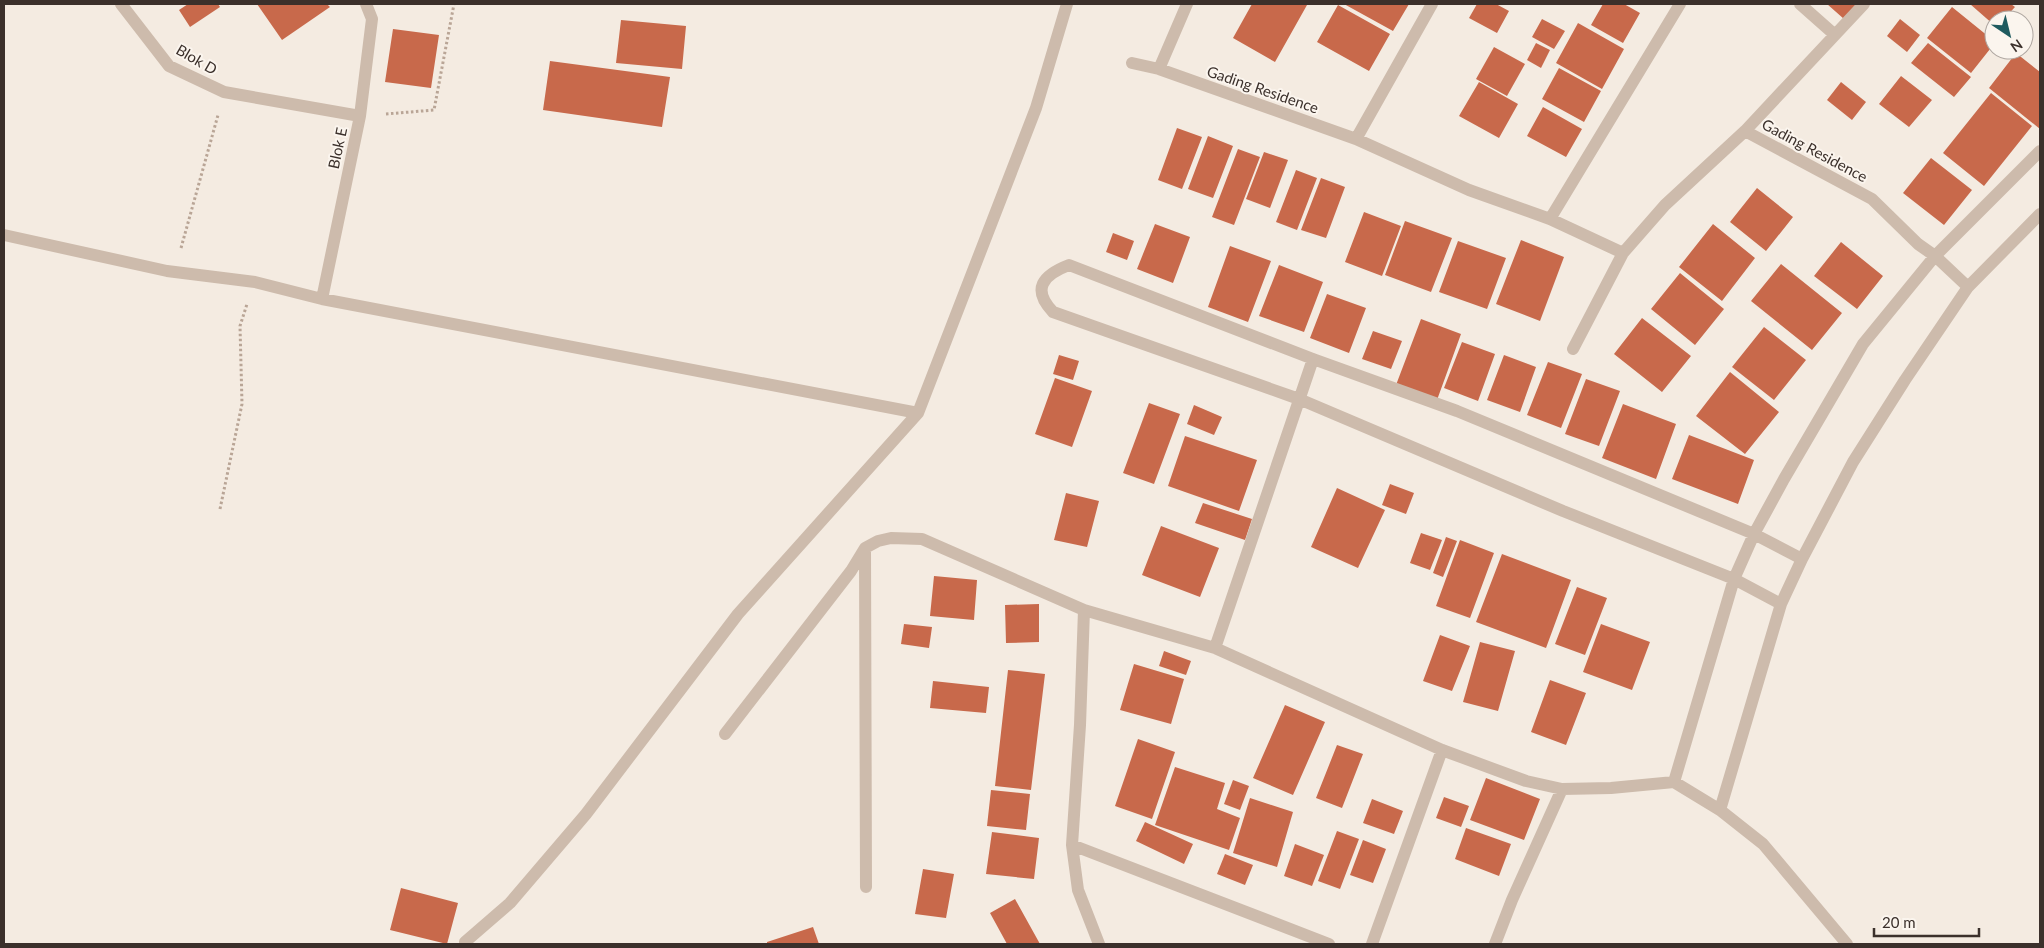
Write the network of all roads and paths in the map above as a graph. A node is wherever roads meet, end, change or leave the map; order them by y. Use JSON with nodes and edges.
{"nodes":[{"id":1,"x":121,"y":4,"type":"edge"},
{"id":2,"x":366,"y":4,"type":"edge"},
{"id":3,"x":454,"y":4,"type":"edge"},
{"id":4,"x":1067,"y":4,"type":"edge"},
{"id":5,"x":1187,"y":4,"type":"edge"},
{"id":6,"x":1432,"y":4,"type":"edge"},
{"id":7,"x":1680,"y":4,"type":"edge"},
{"id":8,"x":1800,"y":4,"type":"edge"},
{"id":9,"x":1864,"y":4,"type":"edge"},
{"id":10,"x":1834,"y":35,"type":"junction"},
{"id":11,"x":1132,"y":63,"type":"dead end"},
{"id":12,"x":1158,"y":69,"type":"junction"},
{"id":13,"x":224,"y":92,"type":"junction"},
{"id":14,"x":360,"y":116,"type":"junction"},
{"id":15,"x":1746,"y":131,"type":"junction"},
{"id":16,"x":1356,"y":139,"type":"junction"},
{"id":17,"x":2040,"y":151,"type":"edge"},
{"id":18,"x":2040,"y":214,"type":"edge"},
{"id":19,"x":1550,"y":219,"type":"junction"},
{"id":20,"x":4,"y":235,"type":"edge"},
{"id":21,"x":1623,"y":253,"type":"junction"},
{"id":22,"x":1935,"y":256,"type":"junction"},
{"id":23,"x":167,"y":271,"type":"junction"},
{"id":24,"x":254,"y":282,"type":"junction"},
{"id":25,"x":1968,"y":287,"type":"junction"},
{"id":26,"x":322,"y":299,"type":"junction"},
{"id":27,"x":1573,"y":349,"type":"dead end"},
{"id":28,"x":1313,"y":358,"type":"junction"},
{"id":29,"x":1299,"y":399,"type":"junction"},
{"id":30,"x":918,"y":414,"type":"junction"},
{"id":31,"x":220,"y":509,"type":"dead end"},
{"id":32,"x":1754,"y":534,"type":"junction"},
{"id":33,"x":865,"y":548,"type":"junction"},
{"id":34,"x":1802,"y":559,"type":"junction"},
{"id":35,"x":1734,"y":579,"type":"junction"},
{"id":36,"x":1781,"y":604,"type":"junction"},
{"id":37,"x":1084,"y":610,"type":"junction"},
{"id":38,"x":1215,"y":648,"type":"junction"},
{"id":39,"x":725,"y":734,"type":"dead end"},
{"id":40,"x":1442,"y":750,"type":"junction"},
{"id":41,"x":1674,"y":782,"type":"junction"},
{"id":42,"x":1562,"y":789,"type":"junction"},
{"id":43,"x":1720,"y":810,"type":"junction"},
{"id":44,"x":1072,"y":845,"type":"junction"},
{"id":45,"x":866,"y":887,"type":"dead end"},
{"id":46,"x":465,"y":942,"type":"dead end"},
{"id":47,"x":1098,"y":944,"type":"edge"},
{"id":48,"x":1329,"y":944,"type":"edge"},
{"id":49,"x":1372,"y":944,"type":"edge"},
{"id":50,"x":1495,"y":944,"type":"edge"},
{"id":51,"x":1847,"y":944,"type":"edge"}],
"edges":[{"from":1,"to":13,"type":"street","name":"Blok D"},
{"from":2,"to":14,"type":"street","name":"Blok E"},
{"from":3,"to":14,"type":"path"},
{"from":4,"to":30,"type":"street"},
{"from":5,"to":12,"type":"street"},
{"from":6,"to":16,"type":"street"},
{"from":7,"to":19,"type":"street"},
{"from":8,"to":10,"type":"street"},
{"from":9,"to":10,"type":"street"},
{"from":10,"to":15,"type":"street"},
{"from":11,"to":12,"type":"street","name":"Gading Residence"},
{"from":12,"to":16,"type":"street","name":"Gading Residence"},
{"from":13,"to":14,"type":"street","name":"Blok D"},
{"from":13,"to":23,"type":"path"},
{"from":14,"to":26,"type":"street","name":"Blok E"},
{"from":15,"to":21,"type":"street","name":"Gading Residence"},
{"from":15,"to":22,"type":"street","name":"Gading Residence"},
{"from":16,"to":19,"type":"street","name":"Gading Residence"},
{"from":17,"to":22,"type":"street"},
{"from":18,"to":25,"type":"street"},
{"from":19,"to":21,"type":"street","name":"Gading Residence"},
{"from":20,"to":23,"type":"street"},
{"from":21,"to":27,"type":"street"},
{"from":22,"to":25,"type":"street","name":"Gading Residence"},
{"from":22,"to":32,"type":"street"},
{"from":23,"to":24,"type":"street"},
{"from":24,"to":26,"type":"street"},
{"from":24,"to":31,"type":"path"},
{"from":25,"to":34,"type":"street"},
{"from":26,"to":30,"type":"street"},
{"from":28,"to":29,"type":"street"},
{"from":28,"to":29,"type":"street"},
{"from":28,"to":32,"type":"street"},
{"from":29,"to":35,"type":"street"},
{"from":29,"to":38,"type":"street"},
{"from":30,"to":46,"type":"street"},
{"from":32,"to":34,"type":"street"},
{"from":32,"to":35,"type":"street"},
{"from":33,"to":37,"type":"street"},
{"from":33,"to":39,"type":"street"},
{"from":33,"to":45,"type":"street"},
{"from":34,"to":36,"type":"street"},
{"from":35,"to":36,"type":"street"},
{"from":35,"to":41,"type":"street"},
{"from":36,"to":43,"type":"street"},
{"from":37,"to":38,"type":"street"},
{"from":37,"to":44,"type":"street"},
{"from":38,"to":40,"type":"street"},
{"from":40,"to":42,"type":"street"},
{"from":40,"to":49,"type":"street"},
{"from":41,"to":42,"type":"street"},
{"from":41,"to":43,"type":"street"},
{"from":42,"to":50,"type":"street"},
{"from":43,"to":51,"type":"street"},
{"from":44,"to":47,"type":"street"},
{"from":44,"to":48,"type":"street"}]}
